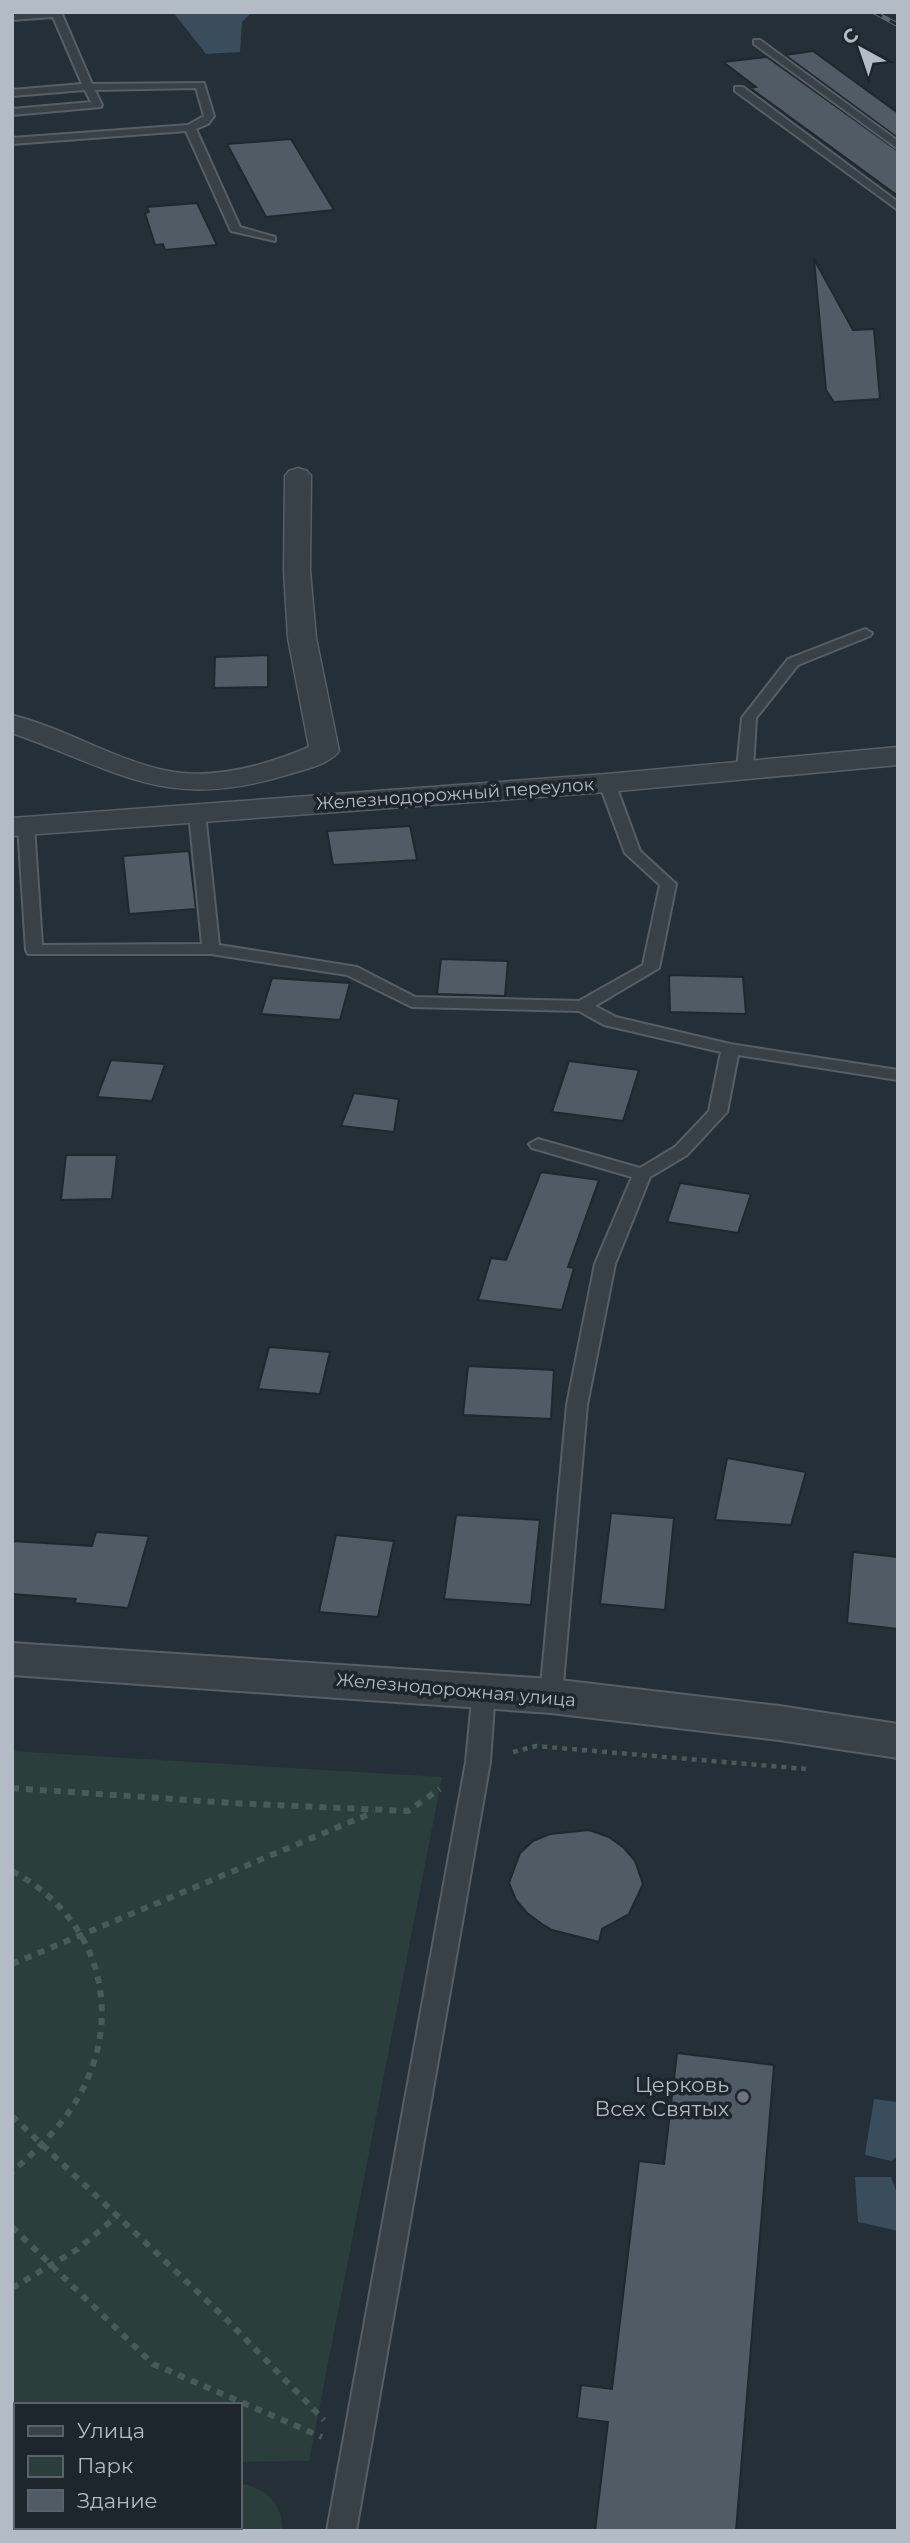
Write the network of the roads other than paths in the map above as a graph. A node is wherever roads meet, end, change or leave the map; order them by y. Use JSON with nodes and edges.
{"nodes":[{"id":1,"x":12,"y":17,"type":"edge"},
{"id":2,"x":757,"y":42,"type":"dead end"},
{"id":3,"x":88,"y":87,"type":"junction"},
{"id":4,"x":739,"y":89,"type":"dead end"},
{"id":5,"x":12,"y":93,"type":"edge"},
{"id":6,"x":12,"y":112,"type":"edge"},
{"id":7,"x":190,"y":128,"type":"junction"},
{"id":8,"x":12,"y":141,"type":"edge"},
{"id":9,"x":898,"y":146,"type":"edge"},
{"id":10,"x":898,"y":208,"type":"edge"},
{"id":11,"x":271,"y":239,"type":"dead end"},
{"id":12,"x":298,"y":476,"type":"dead end"},
{"id":13,"x":865,"y":633,"type":"dead end"},
{"id":14,"x":12,"y":724,"type":"edge"},
{"id":15,"x":898,"y":756,"type":"edge"},
{"id":16,"x":745,"y":769,"type":"junction"},
{"id":17,"x":193,"y":782,"type":"junction"},
{"id":18,"x":607,"y":783,"type":"junction"},
{"id":19,"x":197,"y":813,"type":"junction"},
{"id":20,"x":19,"y":826,"type":"edge"},
{"id":21,"x":211,"y":949,"type":"junction"},
{"id":22,"x":582,"y":1006,"type":"junction"},
{"id":23,"x":730,"y":1049,"type":"junction"},
{"id":24,"x":898,"y":1075,"type":"edge"},
{"id":25,"x":538,"y":1144,"type":"dead end"},
{"id":26,"x":642,"y":1174,"type":"junction"},
{"id":27,"x":12,"y":1659,"type":"edge"},
{"id":28,"x":484,"y":1690,"type":"junction"},
{"id":29,"x":551,"y":1696,"type":"junction"},
{"id":30,"x":898,"y":1741,"type":"edge"},
{"id":31,"x":341,"y":2531,"type":"edge"}],
"edges":[{"from":1,"to":3,"type":"lane"},
{"from":2,"to":9,"type":"lane"},
{"from":3,"to":5,"type":"lane"},
{"from":3,"to":6,"type":"lane"},
{"from":3,"to":7,"type":"lane"},
{"from":4,"to":10,"type":"lane"},
{"from":7,"to":8,"type":"lane"},
{"from":7,"to":11,"type":"lane"},
{"from":12,"to":17,"type":"street"},
{"from":13,"to":16,"type":"lane"},
{"from":14,"to":17,"type":"street"},
{"from":15,"to":16,"type":"street","name":"Железнодорожный переулок"},
{"from":16,"to":18,"type":"street","name":"Железнодорожный переулок"},
{"from":17,"to":19,"type":"street"},
{"from":18,"to":19,"type":"street","name":"Железнодорожный переулок"},
{"from":18,"to":22,"type":"lane"},
{"from":19,"to":20,"type":"street","name":"Железнодорожный переулок"},
{"from":19,"to":21,"type":"lane"},
{"from":20,"to":21,"type":"lane"},
{"from":21,"to":22,"type":"lane"},
{"from":22,"to":23,"type":"lane"},
{"from":23,"to":24,"type":"lane"},
{"from":23,"to":26,"type":"lane"},
{"from":25,"to":26,"type":"lane"},
{"from":26,"to":29,"type":"lane"},
{"from":27,"to":28,"type":"street","name":"Железнодорожная улица"},
{"from":28,"to":29,"type":"street","name":"Железнодорожная улица"},
{"from":28,"to":31,"type":"lane"},
{"from":29,"to":30,"type":"street","name":"Железнодорожная улица"}]}
